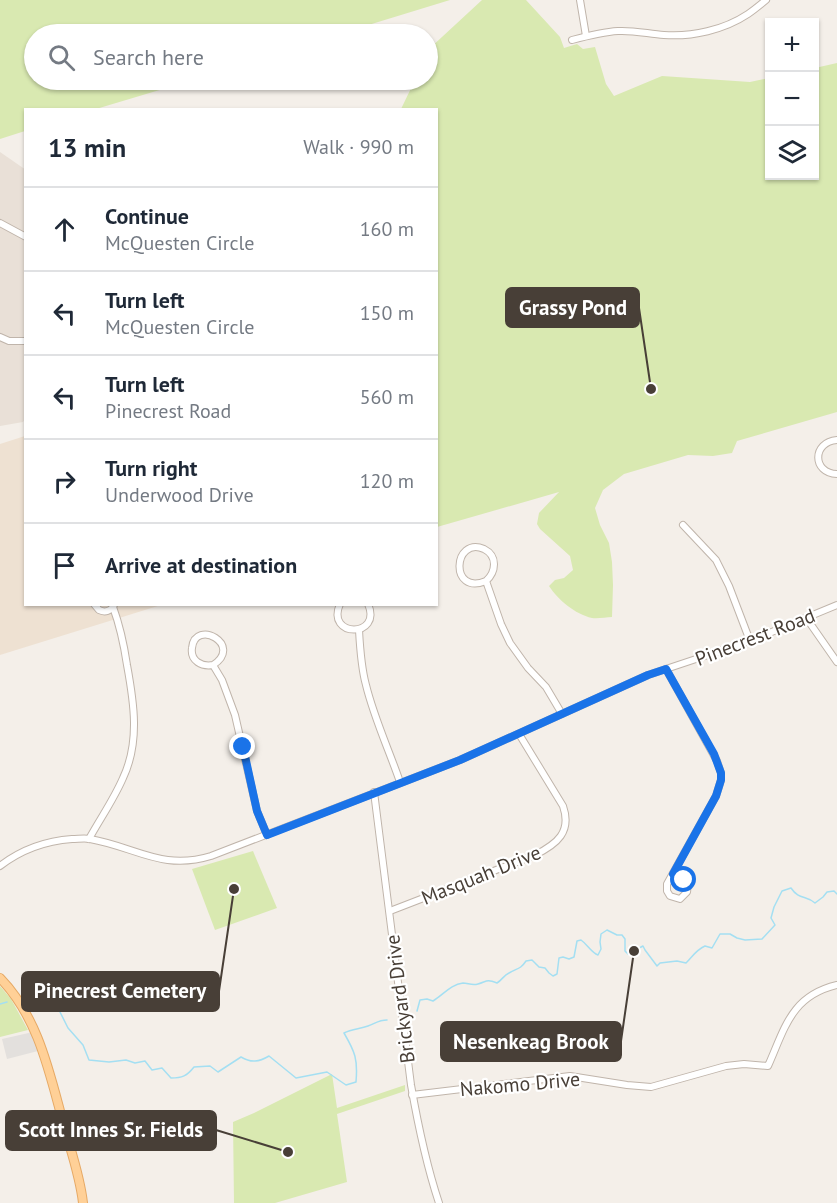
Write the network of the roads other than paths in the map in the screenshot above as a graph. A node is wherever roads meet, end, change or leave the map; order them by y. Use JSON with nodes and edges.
{"nodes":[{"id":1,"x":580,"y":0,"type":"edge"},
{"id":2,"x":766,"y":0,"type":"edge"},
{"id":3,"x":586,"y":36,"type":"junction"},
{"id":4,"x":572,"y":40,"type":"dead end"},
{"id":5,"x":0,"y":223,"type":"edge"},
{"id":6,"x":24,"y":236,"type":"edge"},
{"id":7,"x":0,"y":337,"type":"edge"},
{"id":8,"x":24,"y":341,"type":"edge"},
{"id":9,"x":837,"y":440,"type":"edge"},
{"id":10,"x":837,"y":474,"type":"edge"},
{"id":11,"x":683,"y":525,"type":"dead end"},
{"id":12,"x":486,"y":581,"type":"junction"},
{"id":13,"x":837,"y":605,"type":"edge"},
{"id":14,"x":95,"y":606,"type":"edge"},
{"id":15,"x":113,"y":606,"type":"edge"},
{"id":16,"x":339,"y":606,"type":"edge"},
{"id":17,"x":369,"y":606,"type":"edge"},
{"id":18,"x":807,"y":619,"type":"junction"},
{"id":19,"x":359,"y":630,"type":"junction"},
{"id":20,"x":750,"y":641,"type":"junction"},
{"id":21,"x":837,"y":662,"type":"edge"},
{"id":22,"x":213,"y":665,"type":"junction"},
{"id":23,"x":666,"y":669,"type":"junction"},
{"id":24,"x":562,"y":714,"type":"junction"},
{"id":25,"x":519,"y":734,"type":"junction"},
{"id":26,"x":400,"y":782,"type":"junction"},
{"id":27,"x":374,"y":792,"type":"junction"},
{"id":28,"x":267,"y":835,"type":"junction"},
{"id":29,"x":89,"y":839,"type":"junction"},
{"id":30,"x":0,"y":866,"type":"edge"},
{"id":31,"x":673,"y":874,"type":"dead end"},
{"id":32,"x":390,"y":911,"type":"junction"},
{"id":33,"x":0,"y":978,"type":"edge"},
{"id":34,"x":837,"y":985,"type":"edge"},
{"id":35,"x":412,"y":1095,"type":"junction"},
{"id":36,"x":83,"y":1203,"type":"edge"},
{"id":37,"x":439,"y":1203,"type":"edge"}],
"edges":[{"from":1,"to":3,"type":"street"},
{"from":2,"to":3,"type":"street"},
{"from":3,"to":4,"type":"street"},
{"from":5,"to":6,"type":"street"},
{"from":7,"to":8,"type":"street"},
{"from":9,"to":10,"type":"street"},
{"from":11,"to":20,"type":"street"},
{"from":12,"to":12,"type":"street"},
{"from":12,"to":24,"type":"street"},
{"from":13,"to":18,"type":"street","name":"Pinecrest Road"},
{"from":14,"to":15,"type":"street"},
{"from":15,"to":29,"type":"street"},
{"from":16,"to":19,"type":"street"},
{"from":17,"to":19,"type":"street"},
{"from":18,"to":20,"type":"street","name":"Pinecrest Road"},
{"from":18,"to":21,"type":"street"},
{"from":19,"to":26,"type":"street"},
{"from":20,"to":23,"type":"street","name":"Pinecrest Road"},
{"from":22,"to":22,"type":"street"},
{"from":22,"to":28,"type":"street"},
{"from":23,"to":24,"type":"street","name":"Pinecrest Road"},
{"from":23,"to":31,"type":"street"},
{"from":24,"to":25,"type":"street","name":"Pinecrest Road"},
{"from":25,"to":26,"type":"street","name":"Pinecrest Road"},
{"from":25,"to":32,"type":"street","name":"Masquah Drive"},
{"from":26,"to":27,"type":"street","name":"Pinecrest Road"},
{"from":27,"to":28,"type":"street","name":"Pinecrest Road"},
{"from":27,"to":32,"type":"street","name":"Brickyard Drive"},
{"from":28,"to":29,"type":"street","name":"Pinecrest Road"},
{"from":29,"to":30,"type":"street","name":"Pinecrest Road"},
{"from":32,"to":35,"type":"street","name":"Brickyard Drive"},
{"from":33,"to":36,"type":"main road"},
{"from":34,"to":35,"type":"street","name":"Nakomo Drive"},
{"from":35,"to":37,"type":"street","name":"Brickyard Drive"}]}
